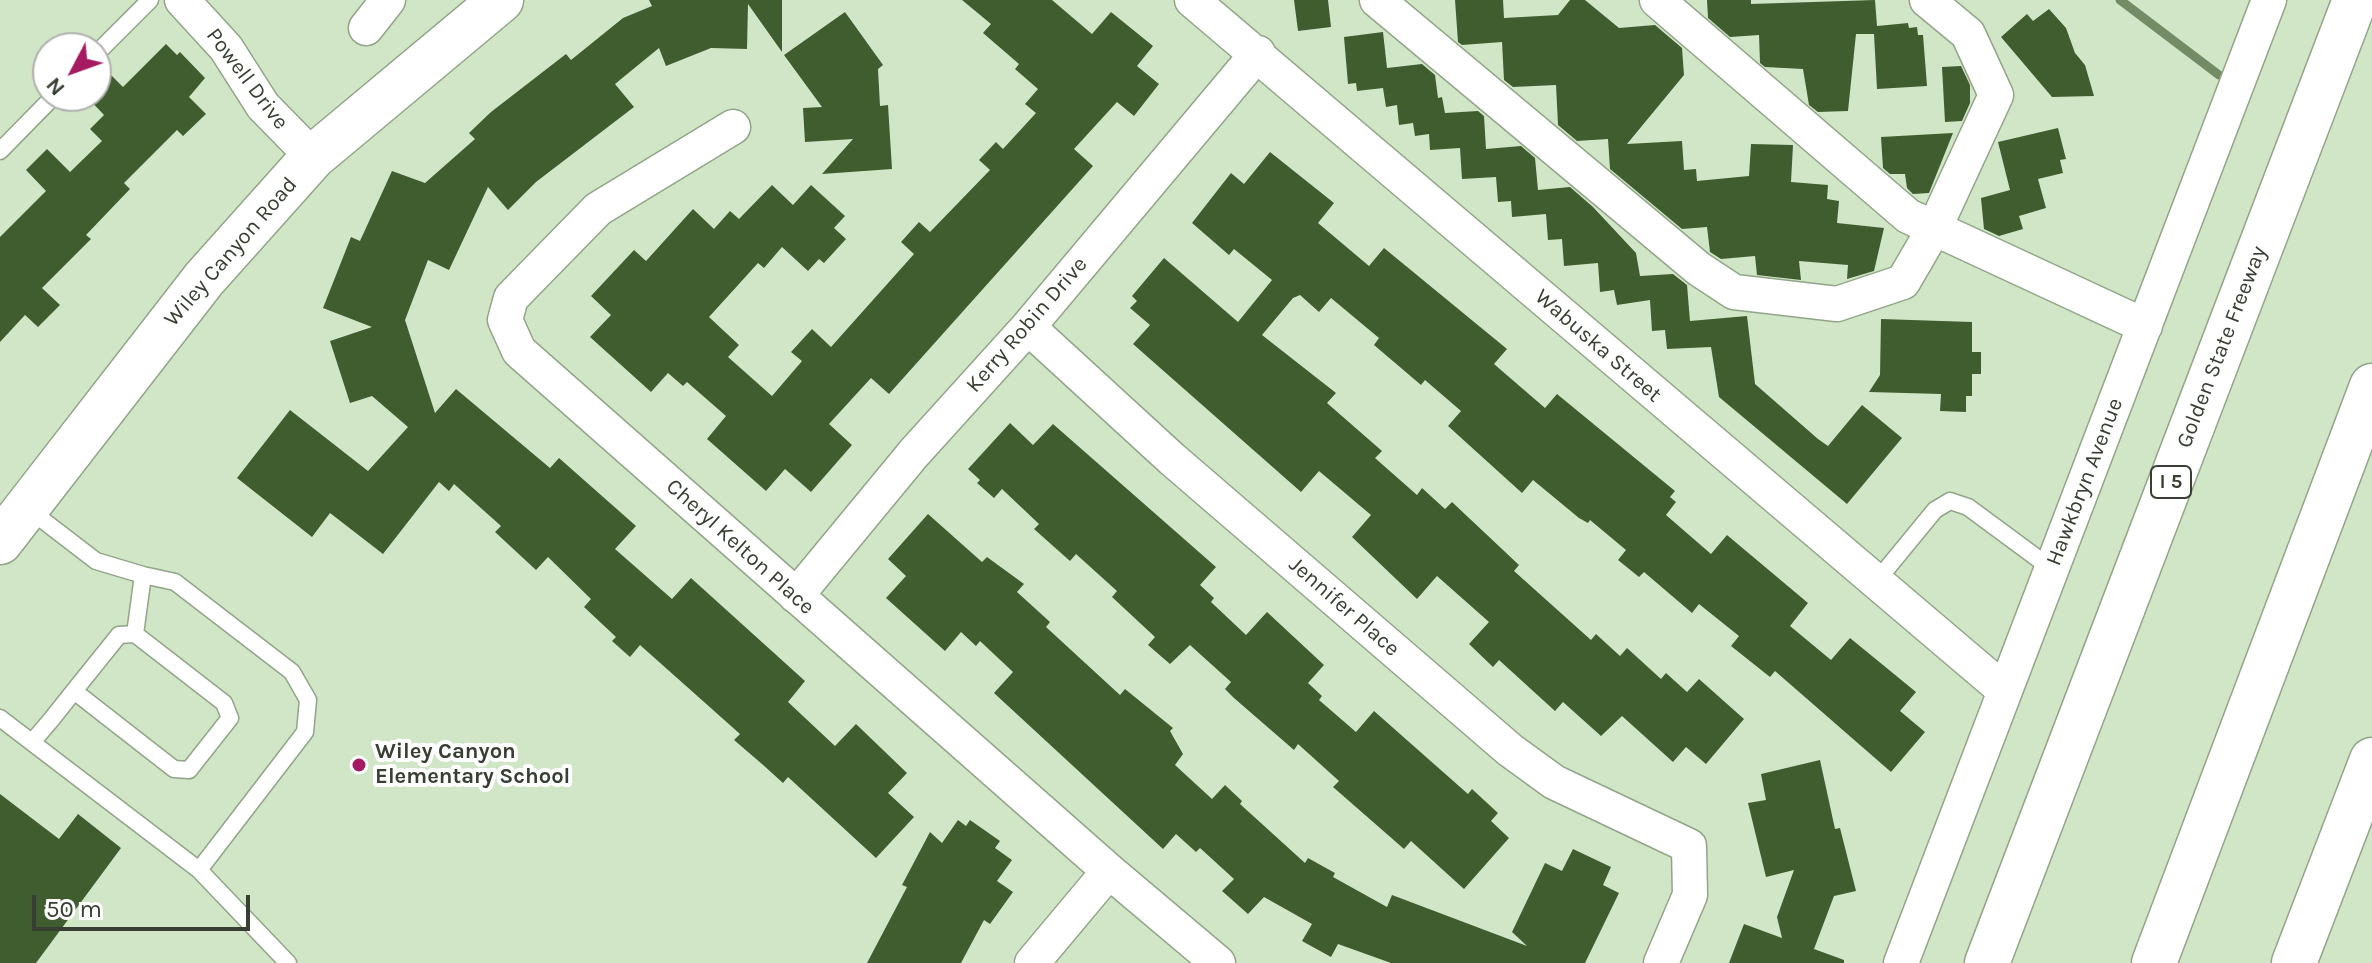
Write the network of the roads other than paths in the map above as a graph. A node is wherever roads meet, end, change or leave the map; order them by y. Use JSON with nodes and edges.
{"nodes":[{"id":1,"x":150,"y":0,"type":"edge"},
{"id":2,"x":182,"y":0,"type":"edge"},
{"id":3,"x":388,"y":0,"type":"edge"},
{"id":4,"x":501,"y":0,"type":"edge"},
{"id":5,"x":1192,"y":0,"type":"edge"},
{"id":6,"x":1377,"y":0,"type":"edge"},
{"id":7,"x":1657,"y":0,"type":"edge"},
{"id":8,"x":1927,"y":0,"type":"edge"},
{"id":9,"x":2269,"y":0,"type":"edge"},
{"id":10,"x":2355,"y":0,"type":"edge"},
{"id":11,"x":366,"y":28,"type":"dead end"},
{"id":12,"x":112,"y":38,"type":"edge"},
{"id":13,"x":1258,"y":53,"type":"junction"},
{"id":14,"x":38,"y":112,"type":"edge"},
{"id":15,"x":733,"y":127,"type":"dead end"},
{"id":16,"x":0,"y":151,"type":"edge"},
{"id":17,"x":313,"y":157,"type":"junction"},
{"id":18,"x":1935,"y":227,"type":"junction"},
{"id":19,"x":2145,"y":326,"type":"junction"},
{"id":20,"x":1028,"y":327,"type":"junction"},
{"id":21,"x":2372,"y":386,"type":"edge"},
{"id":22,"x":25,"y":507,"type":"junction"},
{"id":23,"x":0,"y":542,"type":"edge"},
{"id":24,"x":2052,"y":569,"type":"junction"},
{"id":25,"x":143,"y":575,"type":"junction"},
{"id":26,"x":1875,"y":583,"type":"junction"},
{"id":27,"x":796,"y":596,"type":"junction"},
{"id":28,"x":135,"y":634,"type":"junction"},
{"id":29,"x":74,"y":691,"type":"junction"},
{"id":30,"x":2005,"y":691,"type":"junction"},
{"id":31,"x":0,"y":718,"type":"edge"},
{"id":32,"x":33,"y":741,"type":"junction"},
{"id":33,"x":2372,"y":760,"type":"edge"},
{"id":34,"x":2363,"y":812,"type":"edge"},
{"id":35,"x":199,"y":870,"type":"junction"},
{"id":36,"x":1109,"y":871,"type":"junction"},
{"id":37,"x":288,"y":963,"type":"edge"},
{"id":38,"x":1032,"y":963,"type":"edge"},
{"id":39,"x":1218,"y":963,"type":"edge"},
{"id":40,"x":1661,"y":963,"type":"edge"},
{"id":41,"x":1901,"y":963,"type":"edge"},
{"id":42,"x":1987,"y":963,"type":"edge"},
{"id":43,"x":2154,"y":963,"type":"edge"},
{"id":44,"x":2294,"y":963,"type":"edge"}],
"edges":[{"from":1,"to":12,"type":"lane"},
{"from":2,"to":17,"type":"street","name":"Powell Drive"},
{"from":3,"to":11,"type":"street"},
{"from":4,"to":17,"type":"main road","name":"Wiley Canyon Road"},
{"from":5,"to":13,"type":"street","name":"Wabuska Street"},
{"from":6,"to":18,"type":"street"},
{"from":7,"to":18,"type":"street"},
{"from":8,"to":18,"type":"street"},
{"from":9,"to":19,"type":"street","name":"Hawkbryn Avenue"},
{"from":10,"to":42,"type":"main road","name":"Golden State Freeway","number":"I 5"},
{"from":13,"to":20,"type":"street","name":"Kerry Robin Drive"},
{"from":13,"to":26,"type":"street","name":"Wabuska Street"},
{"from":14,"to":16,"type":"lane"},
{"from":15,"to":27,"type":"street","name":"Cheryl Kelton Place"},
{"from":17,"to":22,"type":"main road","name":"Wiley Canyon Road"},
{"from":18,"to":19,"type":"street"},
{"from":19,"to":24,"type":"street","name":"Hawkbryn Avenue"},
{"from":20,"to":27,"type":"street","name":"Kerry Robin Drive"},
{"from":20,"to":40,"type":"street","name":"Jennifer Place"},
{"from":21,"to":43,"type":"main road"},
{"from":22,"to":23,"type":"main road","name":"Wiley Canyon Road"},
{"from":22,"to":25,"type":"lane"},
{"from":24,"to":26,"type":"lane"},
{"from":24,"to":30,"type":"street","name":"Hawkbryn Avenue"},
{"from":25,"to":28,"type":"lane"},
{"from":25,"to":35,"type":"lane"},
{"from":26,"to":30,"type":"street","name":"Wabuska Street"},
{"from":27,"to":36,"type":"street","name":"Cheryl Kelton Place"},
{"from":28,"to":29,"type":"lane"},
{"from":28,"to":29,"type":"lane"},
{"from":29,"to":32,"type":"lane"},
{"from":30,"to":41,"type":"street","name":"Hawkbryn Avenue"},
{"from":31,"to":32,"type":"lane"},
{"from":32,"to":35,"type":"lane"},
{"from":33,"to":34,"type":"main road"},
{"from":34,"to":44,"type":"main road"},
{"from":35,"to":37,"type":"lane"},
{"from":36,"to":38,"type":"street"},
{"from":36,"to":39,"type":"street","name":"Cheryl Kelton Place"}]}
